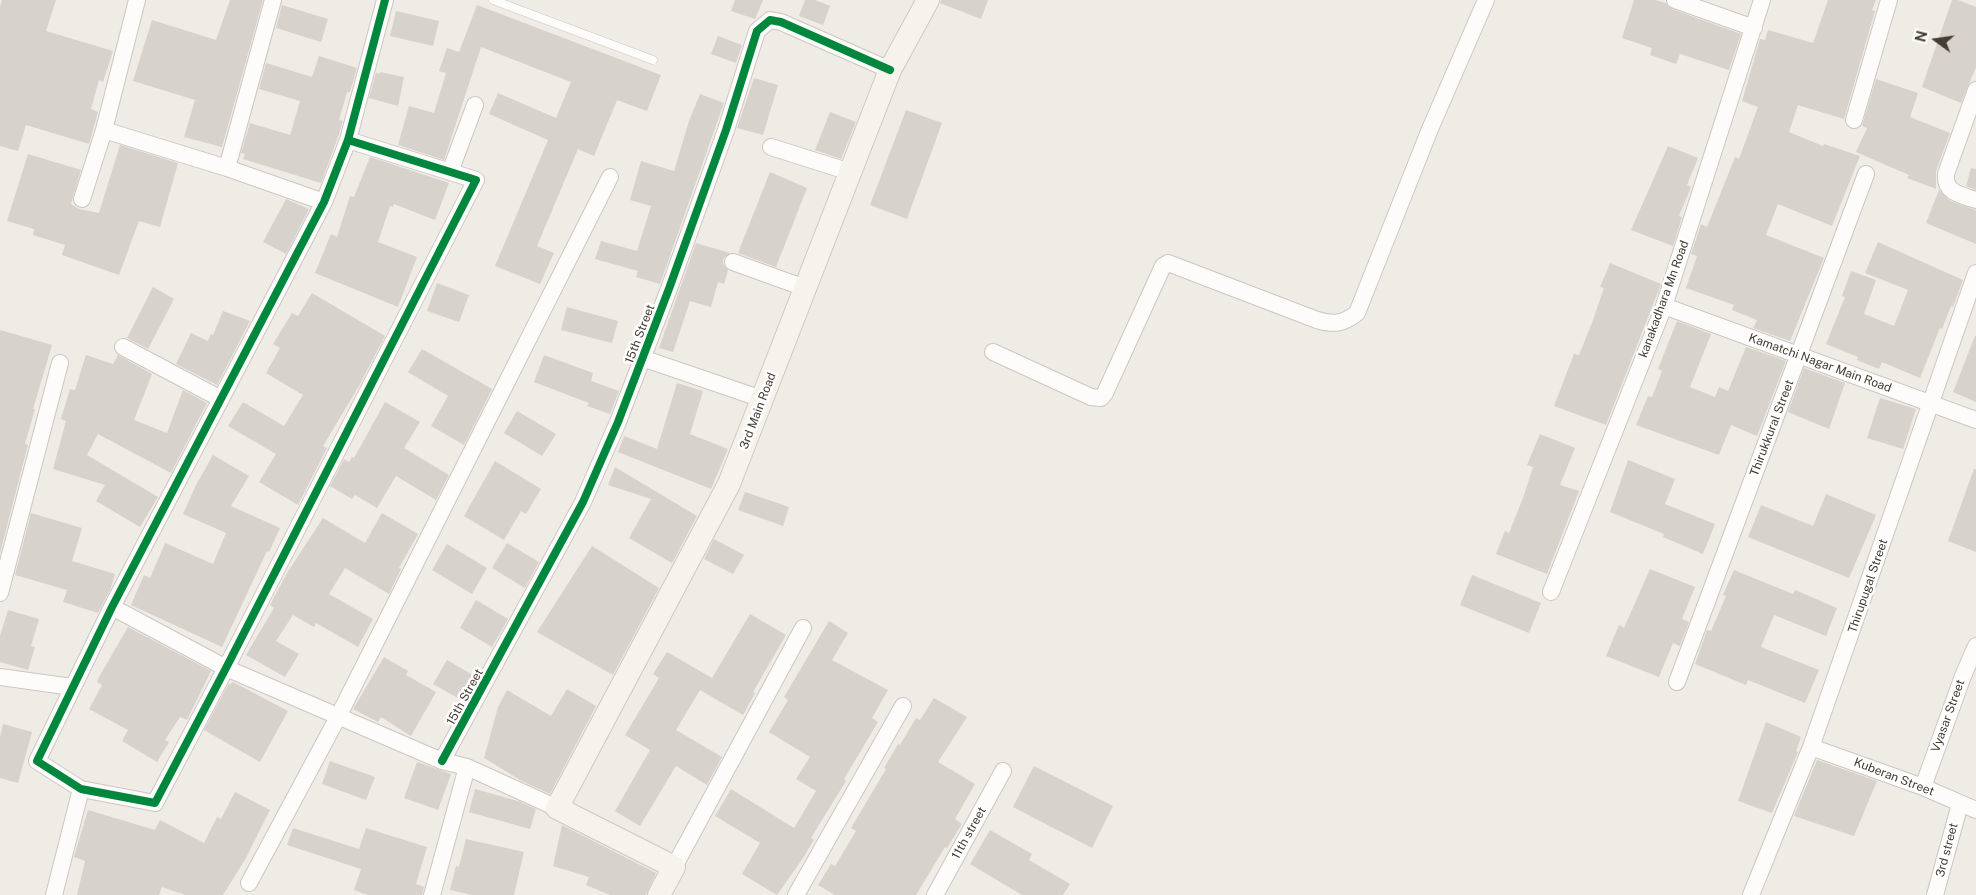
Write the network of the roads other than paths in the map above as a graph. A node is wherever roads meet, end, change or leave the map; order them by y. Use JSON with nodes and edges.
{"nodes":[{"id":1,"x":137,"y":0,"type":"edge"},
{"id":2,"x":273,"y":0,"type":"edge"},
{"id":3,"x":385,"y":0,"type":"edge"},
{"id":4,"x":493,"y":0,"type":"edge"},
{"id":5,"x":928,"y":0,"type":"edge"},
{"id":6,"x":1486,"y":0,"type":"edge"},
{"id":7,"x":1675,"y":0,"type":"edge"},
{"id":8,"x":1762,"y":0,"type":"edge"},
{"id":9,"x":1890,"y":0,"type":"edge"},
{"id":10,"x":1754,"y":28,"type":"junction"},
{"id":11,"x":653,"y":60,"type":"dead end"},
{"id":12,"x":890,"y":70,"type":"junction"},
{"id":13,"x":1976,"y":90,"type":"edge"},
{"id":14,"x":475,"y":105,"type":"dead end"},
{"id":15,"x":1854,"y":120,"type":"dead end"},
{"id":16,"x":104,"y":130,"type":"junction"},
{"id":17,"x":348,"y":140,"type":"junction"},
{"id":18,"x":771,"y":147,"type":"dead end"},
{"id":19,"x":227,"y":168,"type":"junction"},
{"id":20,"x":450,"y":172,"type":"junction"},
{"id":21,"x":850,"y":172,"type":"junction"},
{"id":22,"x":1866,"y":174,"type":"dead end"},
{"id":23,"x":610,"y":177,"type":"dead end"},
{"id":24,"x":82,"y":199,"type":"dead end"},
{"id":25,"x":1976,"y":200,"type":"edge"},
{"id":26,"x":324,"y":202,"type":"junction"},
{"id":27,"x":733,"y":262,"type":"dead end"},
{"id":28,"x":1976,"y":273,"type":"edge"},
{"id":29,"x":805,"y":288,"type":"junction"},
{"id":30,"x":1664,"y":306,"type":"junction"},
{"id":31,"x":123,"y":347,"type":"dead end"},
{"id":32,"x":993,"y":352,"type":"dead end"},
{"id":33,"x":1799,"y":356,"type":"junction"},
{"id":34,"x":642,"y":358,"type":"junction"},
{"id":35,"x":60,"y":363,"type":"dead end"},
{"id":36,"x":221,"y":399,"type":"junction"},
{"id":37,"x":762,"y":399,"type":"junction"},
{"id":38,"x":1932,"y":404,"type":"junction"},
{"id":39,"x":1976,"y":420,"type":"edge"},
{"id":40,"x":1551,"y":592,"type":"dead end"},
{"id":41,"x":0,"y":593,"type":"edge"},
{"id":42,"x":112,"y":607,"type":"junction"},
{"id":43,"x":803,"y":628,"type":"dead end"},
{"id":44,"x":1976,"y":646,"type":"edge"},
{"id":45,"x":226,"y":668,"type":"junction"},
{"id":46,"x":0,"y":677,"type":"edge"},
{"id":47,"x":1969,"y":678,"type":"edge"},
{"id":48,"x":1677,"y":682,"type":"dead end"},
{"id":49,"x":72,"y":687,"type":"junction"},
{"id":50,"x":903,"y":706,"type":"dead end"},
{"id":51,"x":338,"y":717,"type":"junction"},
{"id":52,"x":1811,"y":747,"type":"junction"},
{"id":53,"x":442,"y":761,"type":"junction"},
{"id":54,"x":467,"y":767,"type":"junction"},
{"id":55,"x":1003,"y":771,"type":"dead end"},
{"id":56,"x":1923,"y":788,"type":"junction"},
{"id":57,"x":81,"y":789,"type":"junction"},
{"id":58,"x":1960,"y":804,"type":"junction"},
{"id":59,"x":557,"y":808,"type":"junction"},
{"id":60,"x":1976,"y":810,"type":"edge"},
{"id":61,"x":674,"y":867,"type":"junction"},
{"id":62,"x":249,"y":883,"type":"dead end"},
{"id":63,"x":54,"y":895,"type":"edge"},
{"id":64,"x":432,"y":895,"type":"edge"},
{"id":65,"x":659,"y":895,"type":"edge"},
{"id":66,"x":796,"y":895,"type":"edge"},
{"id":67,"x":935,"y":895,"type":"edge"},
{"id":68,"x":1751,"y":895,"type":"edge"},
{"id":69,"x":1935,"y":895,"type":"edge"}],
"edges":[{"from":1,"to":16,"type":"street"},
{"from":2,"to":19,"type":"street"},
{"from":3,"to":17,"type":"street"},
{"from":4,"to":11,"type":"lane"},
{"from":5,"to":12,"type":"street","name":"3rd Main Road"},
{"from":6,"to":32,"type":"street"},
{"from":7,"to":10,"type":"street"},
{"from":8,"to":10,"type":"street","name":"kanakadhara Mn Road"},
{"from":9,"to":15,"type":"street"},
{"from":10,"to":30,"type":"street","name":"kanakadhara Mn Road"},
{"from":12,"to":21,"type":"street","name":"3rd Main Road"},
{"from":12,"to":34,"type":"street","name":"15th Street"},
{"from":13,"to":25,"type":"street"},
{"from":14,"to":20,"type":"street"},
{"from":16,"to":19,"type":"street"},
{"from":16,"to":24,"type":"street"},
{"from":17,"to":20,"type":"street"},
{"from":17,"to":26,"type":"street"},
{"from":18,"to":21,"type":"street"},
{"from":19,"to":26,"type":"street"},
{"from":20,"to":45,"type":"street"},
{"from":21,"to":29,"type":"street","name":"3rd Main Road"},
{"from":22,"to":33,"type":"street","name":"Thirukkural Street"},
{"from":23,"to":51,"type":"street"},
{"from":26,"to":36,"type":"street"},
{"from":27,"to":29,"type":"street"},
{"from":28,"to":38,"type":"street","name":"Thirupugal Street"},
{"from":29,"to":37,"type":"street","name":"3rd Main Road"},
{"from":30,"to":33,"type":"street","name":"Kamatchi Nagar Main Road"},
{"from":30,"to":40,"type":"street","name":"kanakadhara Mn Road"},
{"from":31,"to":36,"type":"street"},
{"from":33,"to":38,"type":"street","name":"Kamatchi Nagar Main Road"},
{"from":33,"to":48,"type":"street","name":"Thirukkural Street"},
{"from":34,"to":37,"type":"street"},
{"from":34,"to":53,"type":"street","name":"15th Street"},
{"from":35,"to":41,"type":"street"},
{"from":36,"to":42,"type":"street"},
{"from":37,"to":59,"type":"street","name":"3rd Main Road"},
{"from":38,"to":39,"type":"street","name":"Kamatchi Nagar Main Road"},
{"from":38,"to":52,"type":"street","name":"Thirupugal Street"},
{"from":42,"to":45,"type":"street"},
{"from":42,"to":49,"type":"street"},
{"from":43,"to":61,"type":"street"},
{"from":44,"to":47,"type":"street","name":"Vyasar Street"},
{"from":45,"to":51,"type":"street"},
{"from":45,"to":57,"type":"street"},
{"from":46,"to":49,"type":"street"},
{"from":47,"to":56,"type":"street","name":"Vyasar Street"},
{"from":49,"to":57,"type":"street"},
{"from":50,"to":66,"type":"street"},
{"from":51,"to":53,"type":"street"},
{"from":51,"to":62,"type":"street"},
{"from":52,"to":56,"type":"street","name":"Kuberan Street"},
{"from":52,"to":68,"type":"street","name":"Thirupugal Street"},
{"from":53,"to":54,"type":"street"},
{"from":54,"to":59,"type":"street"},
{"from":54,"to":64,"type":"street"},
{"from":55,"to":67,"type":"street","name":"11th street"},
{"from":56,"to":58,"type":"street","name":"Kuberan Street"},
{"from":57,"to":63,"type":"street"},
{"from":58,"to":60,"type":"street","name":"Kuberan Street"},
{"from":58,"to":69,"type":"street","name":"3rd street"},
{"from":59,"to":61,"type":"street"},
{"from":61,"to":65,"type":"street"}]}
